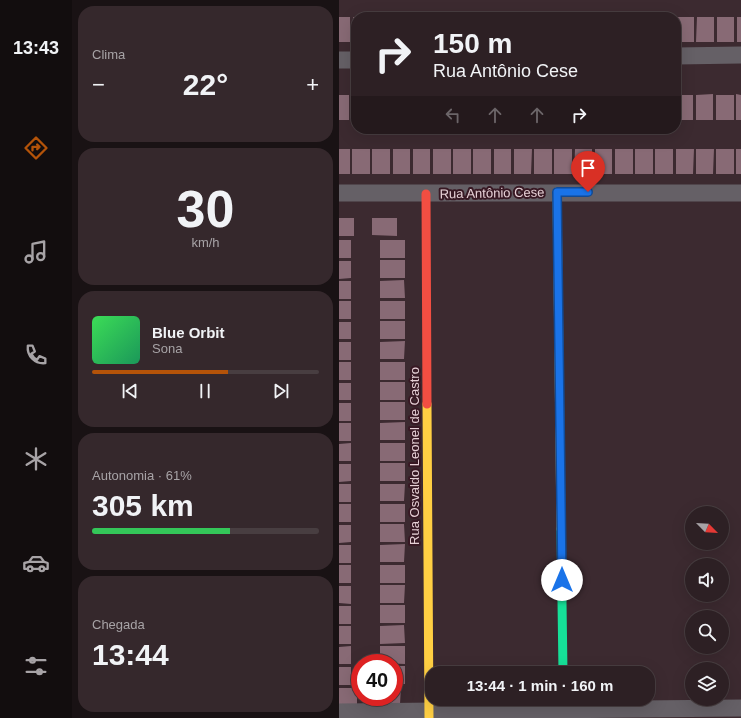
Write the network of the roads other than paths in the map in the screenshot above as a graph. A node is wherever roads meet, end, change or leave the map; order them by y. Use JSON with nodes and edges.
{"nodes":[{"id":1,"x":741,"y":55,"type":"edge"},
{"id":2,"x":681,"y":56,"type":"edge"},
{"id":3,"x":339,"y":60,"type":"edge"},
{"id":4,"x":351,"y":60,"type":"edge"},
{"id":5,"x":557,"y":192,"type":"junction"},
{"id":6,"x":339,"y":193,"type":"edge"},
{"id":7,"x":741,"y":193,"type":"edge"},
{"id":8,"x":426,"y":194,"type":"junction"},
{"id":9,"x":563,"y":666,"type":"edge"},
{"id":10,"x":741,"y":708,"type":"edge"},
{"id":11,"x":563,"y":709,"type":"edge"},
{"id":12,"x":339,"y":712,"type":"edge"},
{"id":13,"x":691,"y":714,"type":"edge"},
{"id":14,"x":429,"y":715,"type":"edge"}],
"edges":[{"from":1,"to":2,"type":"street"},
{"from":3,"to":4,"type":"street"},
{"from":5,"to":7,"type":"street","name":"Rua Antônio Cese"},
{"from":5,"to":8,"type":"street","name":"Rua Antônio Cese"},
{"from":5,"to":9,"type":"street"},
{"from":6,"to":8,"type":"street","name":"Rua Antônio Cese"},
{"from":8,"to":14,"type":"street","name":"Rua Osvaldo Leonel de Castro"},
{"from":10,"to":13,"type":"street"},
{"from":11,"to":13,"type":"street"},
{"from":11,"to":14,"type":"street"},
{"from":12,"to":14,"type":"street"}]}
